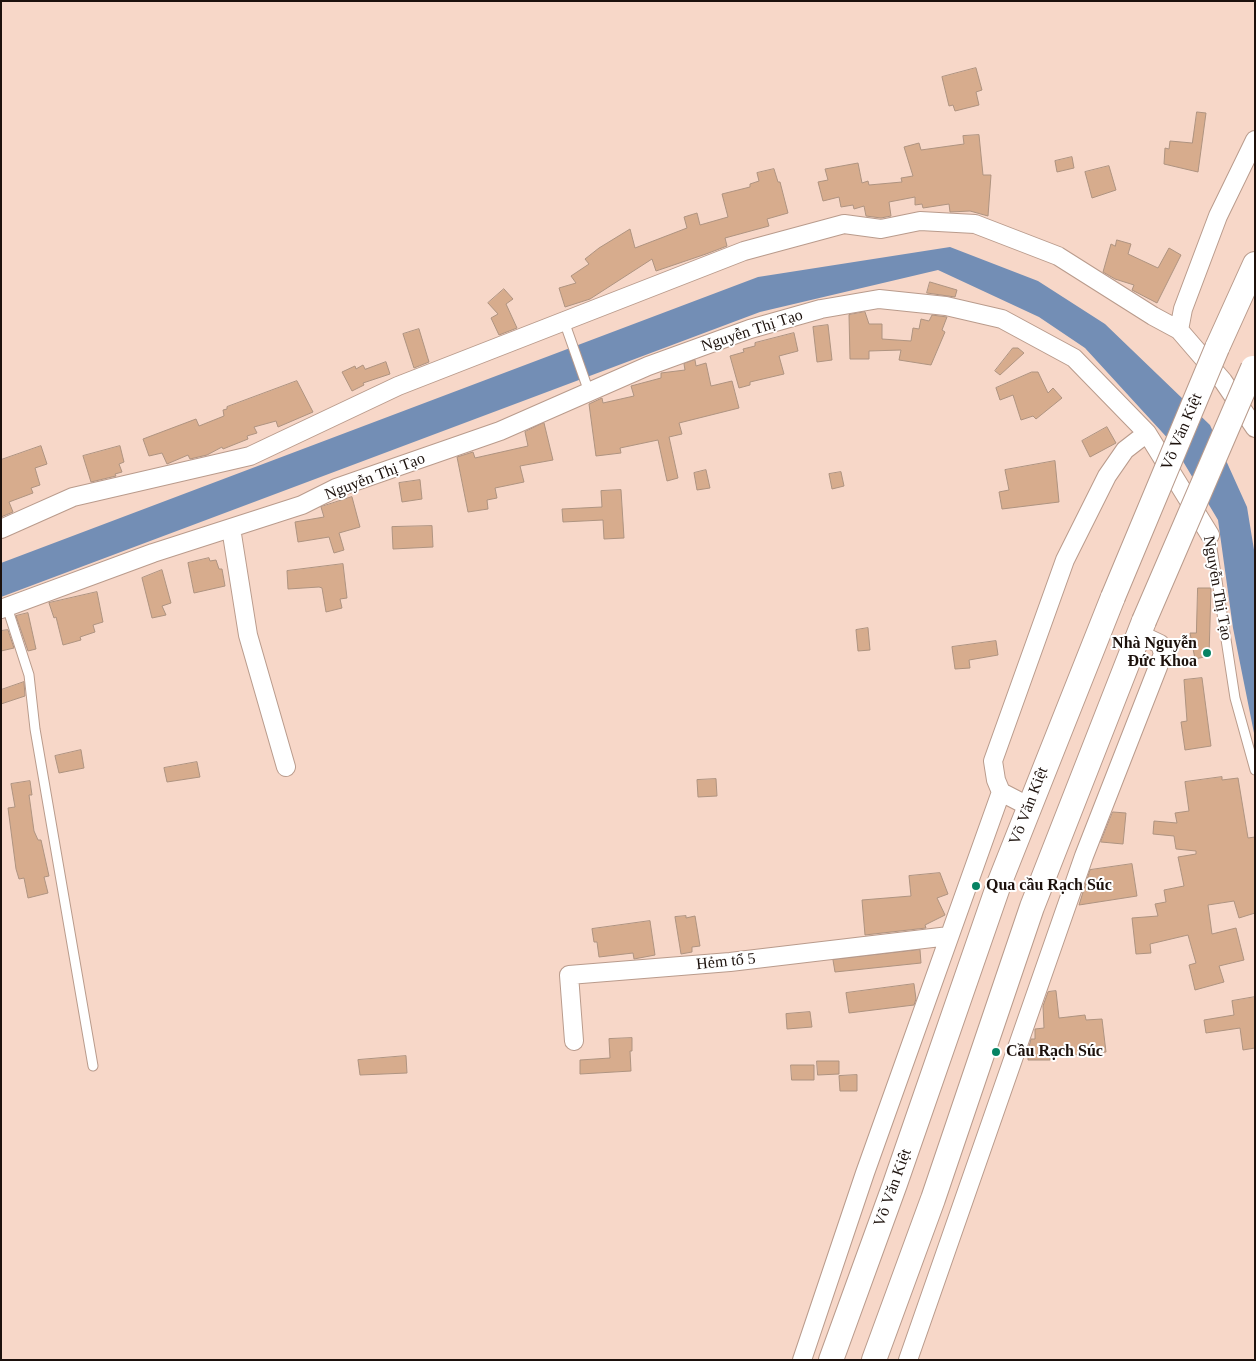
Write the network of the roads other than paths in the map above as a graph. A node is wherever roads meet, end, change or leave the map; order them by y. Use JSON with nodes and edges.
{"nodes":[{"id":1,"x":1255,"y":140,"type":"edge"},
{"id":2,"x":1255,"y":264,"type":"edge"},
{"id":3,"x":567,"y":328,"type":"junction"},
{"id":4,"x":1179,"y":330,"type":"junction"},
{"id":5,"x":1254,"y":366,"type":"edge"},
{"id":6,"x":586,"y":384,"type":"junction"},
{"id":7,"x":1255,"y":428,"type":"edge"},
{"id":8,"x":1147,"y":433,"type":"junction"},
{"id":9,"x":231,"y":528,"type":"junction"},
{"id":10,"x":1,"y":529,"type":"edge"},
{"id":11,"x":1210,"y":535,"type":"joint"},
{"id":12,"x":4,"y":608,"type":"edge"},
{"id":13,"x":1142,"y":628,"type":"junction"},
{"id":14,"x":286,"y":767,"type":"dead end"},
{"id":15,"x":1255,"y":770,"type":"edge"},
{"id":16,"x":1001,"y":792,"type":"junction"},
{"id":17,"x":1028,"y":806,"type":"junction"},
{"id":18,"x":949,"y":936,"type":"junction"},
{"id":19,"x":574,"y":1041,"type":"dead end"},
{"id":20,"x":92,"y":1066,"type":"dead end"},
{"id":21,"x":802,"y":1360,"type":"edge"},
{"id":22,"x":831,"y":1360,"type":"edge"},
{"id":23,"x":874,"y":1360,"type":"edge"},
{"id":24,"x":908,"y":1360,"type":"edge"}],
"edges":[{"from":1,"to":4,"type":"street"},
{"from":2,"to":17,"type":"main road","name":"Võ Văn Kiệt","bridge":true},
{"from":3,"to":4,"type":"street"},
{"from":3,"to":6,"type":"lane"},
{"from":3,"to":10,"type":"street"},
{"from":4,"to":7,"type":"street"},
{"from":5,"to":13,"type":"main road","bridge":true},
{"from":6,"to":8,"type":"street","name":"Nguyễn Thị Tạo"},
{"from":6,"to":9,"type":"street","name":"Nguyễn Thị Tạo"},
{"from":8,"to":11,"type":"street","name":"Nguyễn Thị Tạo"},
{"from":8,"to":16,"type":"street"},
{"from":9,"to":12,"type":"street","name":"Nguyễn Thị Tạo"},
{"from":9,"to":14,"type":"street"},
{"from":11,"to":15,"type":"lane","name":"Nguyễn Thị Tạo"},
{"from":12,"to":20,"type":"lane"},
{"from":13,"to":23,"type":"main road"},
{"from":13,"to":24,"type":"street"},
{"from":16,"to":17,"type":"street"},
{"from":16,"to":18,"type":"street"},
{"from":17,"to":22,"type":"main road","name":"Võ Văn Kiệt"},
{"from":18,"to":19,"type":"street","name":"Hẻm tổ 5"},
{"from":18,"to":21,"type":"street"}]}
